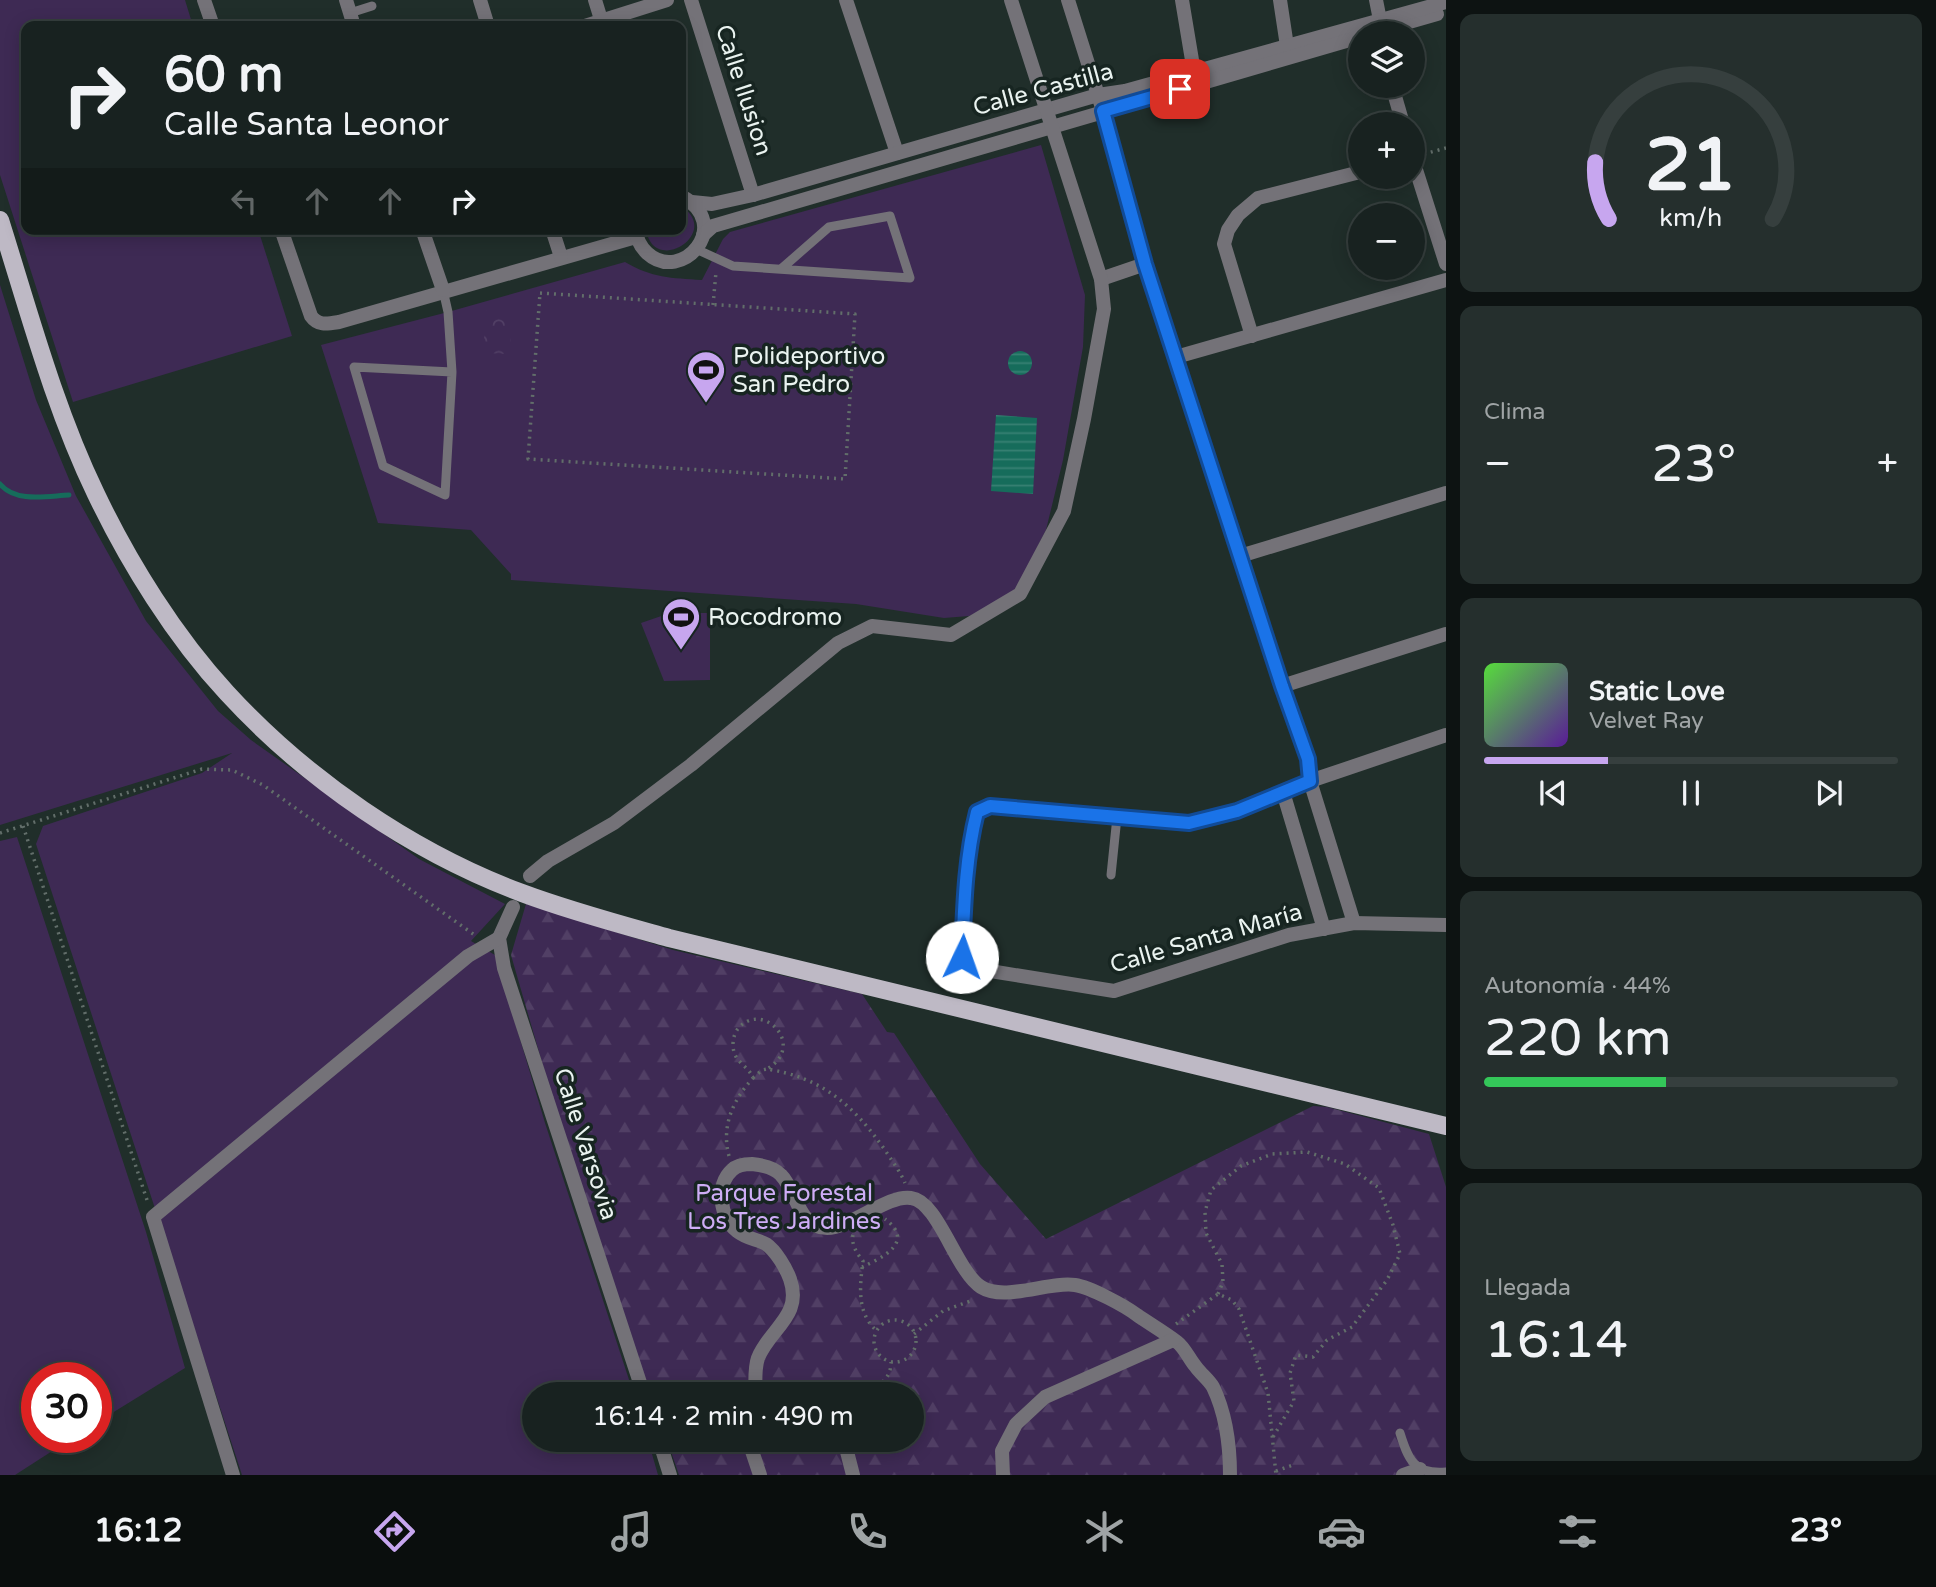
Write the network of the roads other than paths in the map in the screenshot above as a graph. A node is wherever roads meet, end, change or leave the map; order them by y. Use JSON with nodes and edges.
{"nodes":[{"id":1,"x":204,"y":0,"type":"edge"},
{"id":2,"x":480,"y":0,"type":"edge"},
{"id":3,"x":595,"y":0,"type":"edge"},
{"id":4,"x":667,"y":0,"type":"edge"},
{"id":5,"x":691,"y":0,"type":"edge"},
{"id":6,"x":846,"y":0,"type":"edge"},
{"id":7,"x":1011,"y":0,"type":"edge"},
{"id":8,"x":1068,"y":0,"type":"edge"},
{"id":9,"x":1182,"y":0,"type":"edge"},
{"id":10,"x":1280,"y":0,"type":"edge"},
{"id":11,"x":1376,"y":0,"type":"edge"},
{"id":12,"x":1446,"y":2,"type":"edge"},
{"id":13,"x":372,"y":6,"type":"dead end"},
{"id":14,"x":1446,"y":11,"type":"edge"},
{"id":15,"x":350,"y":13,"type":"edge"},
{"id":16,"x":211,"y":21,"type":"edge"},
{"id":17,"x":486,"y":21,"type":"edge"},
{"id":18,"x":601,"y":21,"type":"edge"},
{"id":19,"x":610,"y":21,"type":"edge"},
{"id":20,"x":1377,"y":21,"type":"edge"},
{"id":21,"x":1399,"y":21,"type":"edge"},
{"id":22,"x":1410,"y":21,"type":"edge"},
{"id":23,"x":1348,"y":35,"type":"edge"},
{"id":24,"x":1348,"y":40,"type":"edge"},
{"id":25,"x":1287,"y":46,"type":"junction"},
{"id":26,"x":1194,"y":72,"type":"junction"},
{"id":27,"x":1098,"y":94,"type":"junction"},
{"id":28,"x":1047,"y":110,"type":"junction"},
{"id":29,"x":1103,"y":111,"type":"junction"},
{"id":30,"x":1052,"y":127,"type":"junction"},
{"id":31,"x":897,"y":153,"type":"junction"},
{"id":32,"x":1348,"y":175,"type":"edge"},
{"id":33,"x":1422,"y":189,"type":"edge"},
{"id":34,"x":753,"y":195,"type":"junction"},
{"id":35,"x":686,"y":199,"type":"edge"},
{"id":36,"x":0,"y":220,"type":"edge"},
{"id":37,"x":283,"y":235,"type":"edge"},
{"id":38,"x":424,"y":235,"type":"edge"},
{"id":39,"x":554,"y":235,"type":"edge"},
{"id":40,"x":630,"y":235,"type":"edge"},
{"id":41,"x":637,"y":235,"type":"edge"},
{"id":42,"x":703,"y":235,"type":"junction"},
{"id":43,"x":693,"y":252,"type":"junction"},
{"id":44,"x":561,"y":257,"type":"junction"},
{"id":45,"x":1145,"y":264,"type":"junction"},
{"id":46,"x":1446,"y":264,"type":"edge"},
{"id":47,"x":781,"y":269,"type":"junction"},
{"id":48,"x":1101,"y":279,"type":"junction"},
{"id":49,"x":1446,"y":280,"type":"edge"},
{"id":50,"x":443,"y":290,"type":"junction"},
{"id":51,"x":1252,"y":336,"type":"junction"},
{"id":52,"x":1176,"y":357,"type":"junction"},
{"id":53,"x":453,"y":372,"type":"junction"},
{"id":54,"x":1446,"y":493,"type":"edge"},
{"id":55,"x":1240,"y":556,"type":"junction"},
{"id":56,"x":1446,"y":634,"type":"edge"},
{"id":57,"x":1282,"y":686,"type":"junction"},
{"id":58,"x":1446,"y":735,"type":"edge"},
{"id":59,"x":1310,"y":781,"type":"junction"},
{"id":60,"x":1283,"y":792,"type":"junction"},
{"id":61,"x":1118,"y":817,"type":"junction"},
{"id":62,"x":1111,"y":874,"type":"dead end"},
{"id":63,"x":530,"y":876,"type":"dead end"},
{"id":64,"x":513,"y":906,"type":"dead end"},
{"id":65,"x":1354,"y":923,"type":"junction"},
{"id":66,"x":1446,"y":925,"type":"edge"},
{"id":67,"x":1324,"y":929,"type":"junction"},
{"id":68,"x":492,"y":941,"type":"junction"},
{"id":69,"x":1446,"y":1126,"type":"edge"},
{"id":70,"x":1168,"y":1336,"type":"junction"},
{"id":71,"x":640,"y":1382,"type":"edge"},
{"id":72,"x":756,"y":1382,"type":"edge"},
{"id":73,"x":1400,"y":1433,"type":"dead end"},
{"id":74,"x":663,"y":1452,"type":"edge"},
{"id":75,"x":752,"y":1452,"type":"edge"},
{"id":76,"x":847,"y":1452,"type":"edge"},
{"id":77,"x":1420,"y":1469,"type":"junction"},
{"id":78,"x":1446,"y":1472,"type":"edge"},
{"id":79,"x":233,"y":1475,"type":"edge"},
{"id":80,"x":670,"y":1475,"type":"edge"},
{"id":81,"x":760,"y":1475,"type":"edge"},
{"id":82,"x":853,"y":1475,"type":"edge"},
{"id":83,"x":1003,"y":1475,"type":"edge"},
{"id":84,"x":1230,"y":1475,"type":"edge"},
{"id":85,"x":1403,"y":1475,"type":"edge"}],
"edges":[{"from":1,"to":16,"type":"street"},
{"from":2,"to":17,"type":"street"},
{"from":3,"to":18,"type":"street"},
{"from":4,"to":19,"type":"street"},
{"from":5,"to":34,"type":"street","name":"Calle Ilusion"},
{"from":6,"to":31,"type":"street"},
{"from":7,"to":28,"type":"street"},
{"from":8,"to":27,"type":"street"},
{"from":9,"to":26,"type":"street"},
{"from":10,"to":25,"type":"street"},
{"from":11,"to":20,"type":"street"},
{"from":12,"to":21,"type":"street","name":"Calle Castilla"},
{"from":13,"to":15,"type":"lane"},
{"from":14,"to":22,"type":"street","name":"Calle Castilla"},
{"from":23,"to":25,"type":"street","name":"Calle Castilla"},
{"from":24,"to":29,"type":"street","name":"Calle Castilla"},
{"from":25,"to":26,"type":"street","name":"Calle Castilla"},
{"from":26,"to":27,"type":"street","name":"Calle Castilla"},
{"from":27,"to":28,"type":"street","name":"Calle Castilla"},
{"from":27,"to":29,"type":"street"},
{"from":28,"to":30,"type":"street"},
{"from":28,"to":31,"type":"street","name":"Calle Castilla"},
{"from":29,"to":30,"type":"street","name":"Calle Castilla"},
{"from":29,"to":45,"type":"street"},
{"from":30,"to":42,"type":"street","name":"Calle Castilla"},
{"from":30,"to":48,"type":"street"},
{"from":31,"to":34,"type":"street","name":"Calle Castilla"},
{"from":32,"to":51,"type":"street"},
{"from":33,"to":46,"type":"street"},
{"from":34,"to":35,"type":"street","name":"Calle Castilla"},
{"from":35,"to":42,"type":"street"},
{"from":36,"to":69,"type":"main road"},
{"from":37,"to":50,"type":"street"},
{"from":38,"to":50,"type":"street"},
{"from":39,"to":44,"type":"street"},
{"from":40,"to":44,"type":"street"},
{"from":41,"to":43,"type":"street"},
{"from":42,"to":43,"type":"street"},
{"from":43,"to":47,"type":"lane"},
{"from":44,"to":50,"type":"street"},
{"from":45,"to":48,"type":"street"},
{"from":45,"to":52,"type":"street"},
{"from":47,"to":47,"type":"lane"},
{"from":48,"to":63,"type":"street"},
{"from":49,"to":51,"type":"street"},
{"from":50,"to":53,"type":"lane"},
{"from":51,"to":52,"type":"street"},
{"from":52,"to":55,"type":"street"},
{"from":53,"to":53,"type":"lane"},
{"from":54,"to":55,"type":"street"},
{"from":55,"to":57,"type":"street"},
{"from":56,"to":57,"type":"street"},
{"from":57,"to":59,"type":"street"},
{"from":58,"to":59,"type":"street"},
{"from":59,"to":60,"type":"street"},
{"from":59,"to":65,"type":"street"},
{"from":60,"to":61,"type":"street"},
{"from":60,"to":67,"type":"street"},
{"from":61,"to":62,"type":"lane"},
{"from":61,"to":67,"type":"street","name":"Calle Santa María"},
{"from":64,"to":68,"type":"street"},
{"from":65,"to":66,"type":"street","name":"Calle Santa María"},
{"from":65,"to":67,"type":"street","name":"Calle Santa María"},
{"from":68,"to":71,"type":"street","name":"Calle Varsovia"},
{"from":68,"to":79,"type":"street"},
{"from":70,"to":72,"type":"street"},
{"from":70,"to":83,"type":"street"},
{"from":70,"to":84,"type":"street"},
{"from":73,"to":77,"type":"lane"},
{"from":74,"to":80,"type":"street"},
{"from":75,"to":81,"type":"street"},
{"from":76,"to":82,"type":"street"},
{"from":77,"to":78,"type":"lane"},
{"from":77,"to":85,"type":"street"}]}
